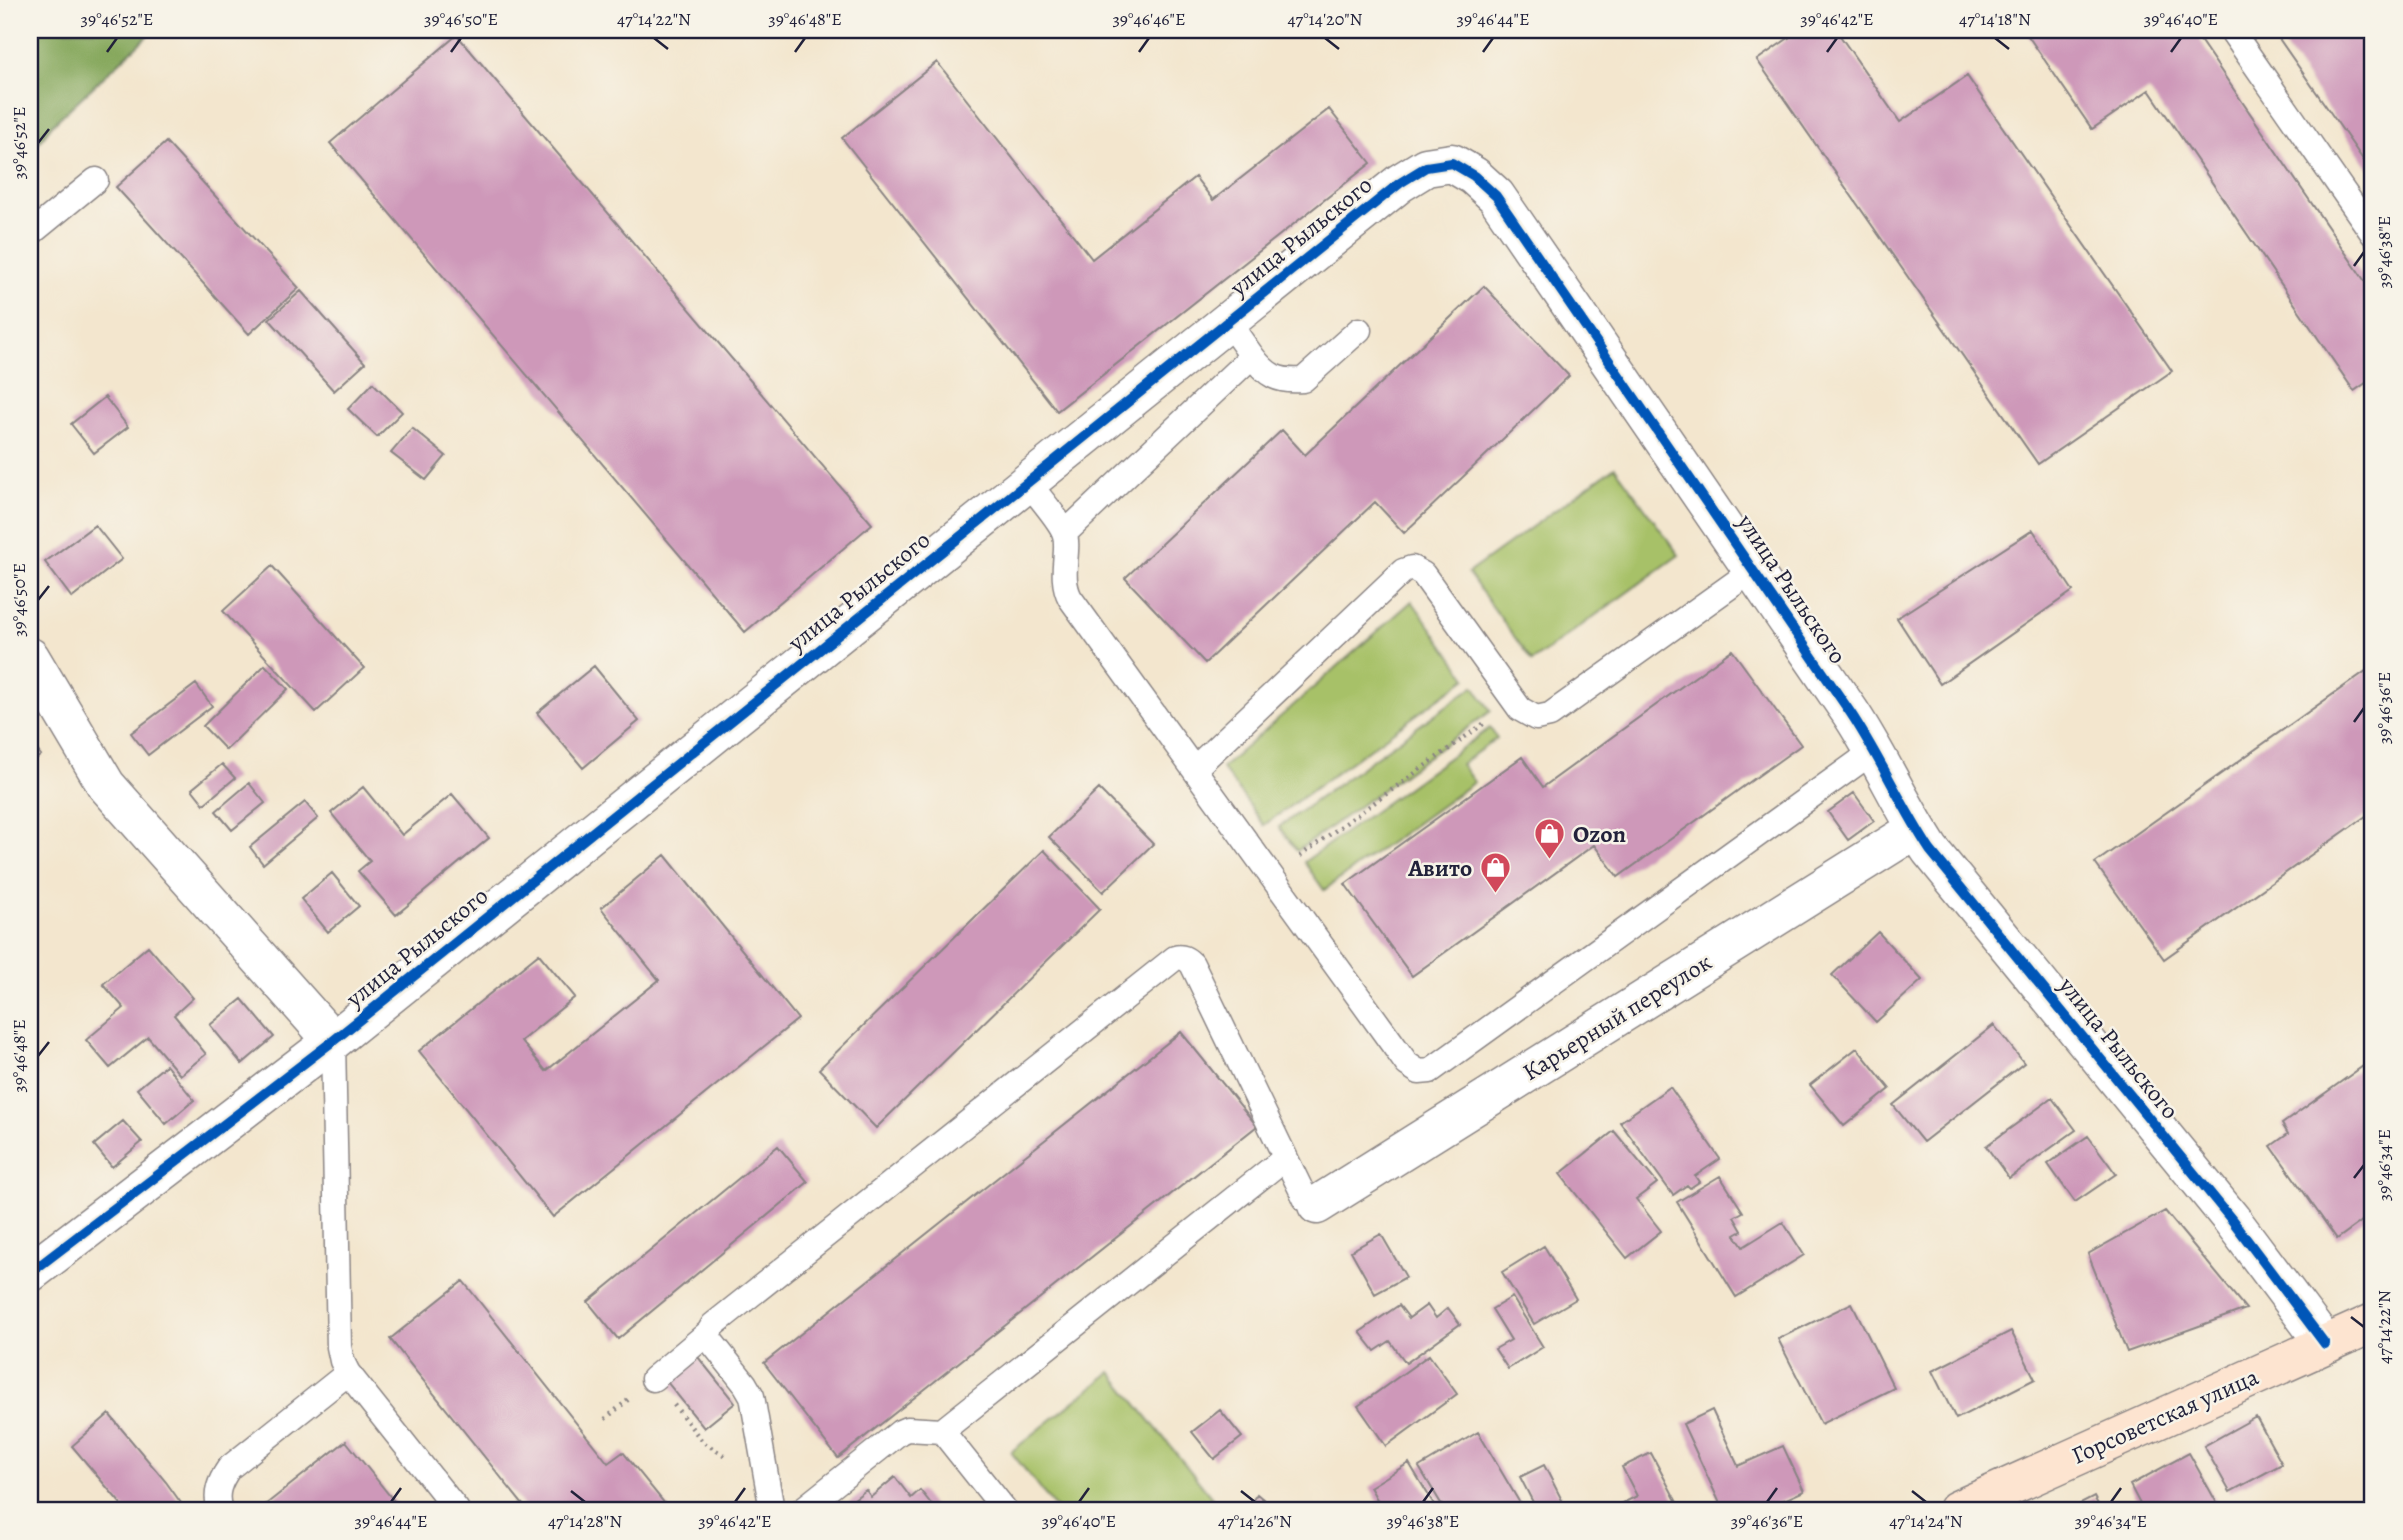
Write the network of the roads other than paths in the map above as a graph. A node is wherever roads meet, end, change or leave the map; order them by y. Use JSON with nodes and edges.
{"nodes":[{"id":1,"x":2231,"y":30,"type":"edge"},
{"id":2,"x":96,"y":180,"type":"dead end"},
{"id":3,"x":30,"y":234,"type":"edge"},
{"id":4,"x":2373,"y":234,"type":"edge"},
{"id":5,"x":1228,"y":322,"type":"junction"},
{"id":6,"x":1359,"y":330,"type":"dead end"},
{"id":7,"x":1252,"y":356,"type":"junction"},
{"id":8,"x":1028,"y":482,"type":"junction"},
{"id":9,"x":1065,"y":533,"type":"junction"},
{"id":10,"x":1753,"y":570,"type":"junction"},
{"id":11,"x":30,"y":657,"type":"edge"},
{"id":12,"x":1875,"y":750,"type":"junction"},
{"id":13,"x":1194,"y":769,"type":"junction"},
{"id":14,"x":1916,"y":828,"type":"junction"},
{"id":15,"x":333,"y":1041,"type":"junction"},
{"id":16,"x":1285,"y":1158,"type":"junction"},
{"id":17,"x":1317,"y":1205,"type":"joint"},
{"id":18,"x":30,"y":1273,"type":"edge"},
{"id":19,"x":2373,"y":1323,"type":"edge"},
{"id":20,"x":709,"y":1332,"type":"junction"},
{"id":21,"x":2325,"y":1344,"type":"junction"},
{"id":22,"x":348,"y":1373,"type":"junction"},
{"id":23,"x":653,"y":1379,"type":"road end"},
{"id":24,"x":942,"y":1431,"type":"junction"},
{"id":25,"x":220,"y":1510,"type":"edge"},
{"id":26,"x":457,"y":1510,"type":"edge"},
{"id":27,"x":772,"y":1510,"type":"edge"},
{"id":28,"x":802,"y":1510,"type":"edge"},
{"id":29,"x":1005,"y":1510,"type":"edge"},
{"id":30,"x":1957,"y":1510,"type":"edge"}],
"edges":[{"from":1,"to":4,"type":"lane"},
{"from":2,"to":3,"type":"lane"},
{"from":5,"to":7,"type":"lane"},
{"from":5,"to":8,"type":"street","name":"улица Рыльского"},
{"from":5,"to":10,"type":"street","name":"улица Рыльского"},
{"from":6,"to":7,"type":"lane"},
{"from":7,"to":9,"type":"lane"},
{"from":8,"to":9,"type":"lane"},
{"from":8,"to":15,"type":"street","name":"улица Рыльского"},
{"from":9,"to":13,"type":"lane"},
{"from":10,"to":12,"type":"street","name":"улица Рыльского"},
{"from":10,"to":13,"type":"lane"},
{"from":11,"to":15,"type":"street"},
{"from":12,"to":13,"type":"lane"},
{"from":12,"to":14,"type":"street","name":"улица Рыльского"},
{"from":14,"to":17,"type":"street","name":"Карьерный переулок"},
{"from":14,"to":21,"type":"street","name":"улица Рыльского"},
{"from":15,"to":18,"type":"street","name":"улица Рыльского"},
{"from":15,"to":22,"type":"lane"},
{"from":16,"to":17,"type":"lane"},
{"from":16,"to":20,"type":"lane"},
{"from":16,"to":24,"type":"lane"},
{"from":19,"to":21,"type":"street","name":"Горсоветская улица"},
{"from":20,"to":23,"type":"lane"},
{"from":20,"to":27,"type":"lane"},
{"from":21,"to":30,"type":"street","name":"Горсоветская улица"},
{"from":22,"to":25,"type":"lane"},
{"from":22,"to":26,"type":"lane"},
{"from":24,"to":28,"type":"lane"},
{"from":24,"to":29,"type":"lane"}]}
